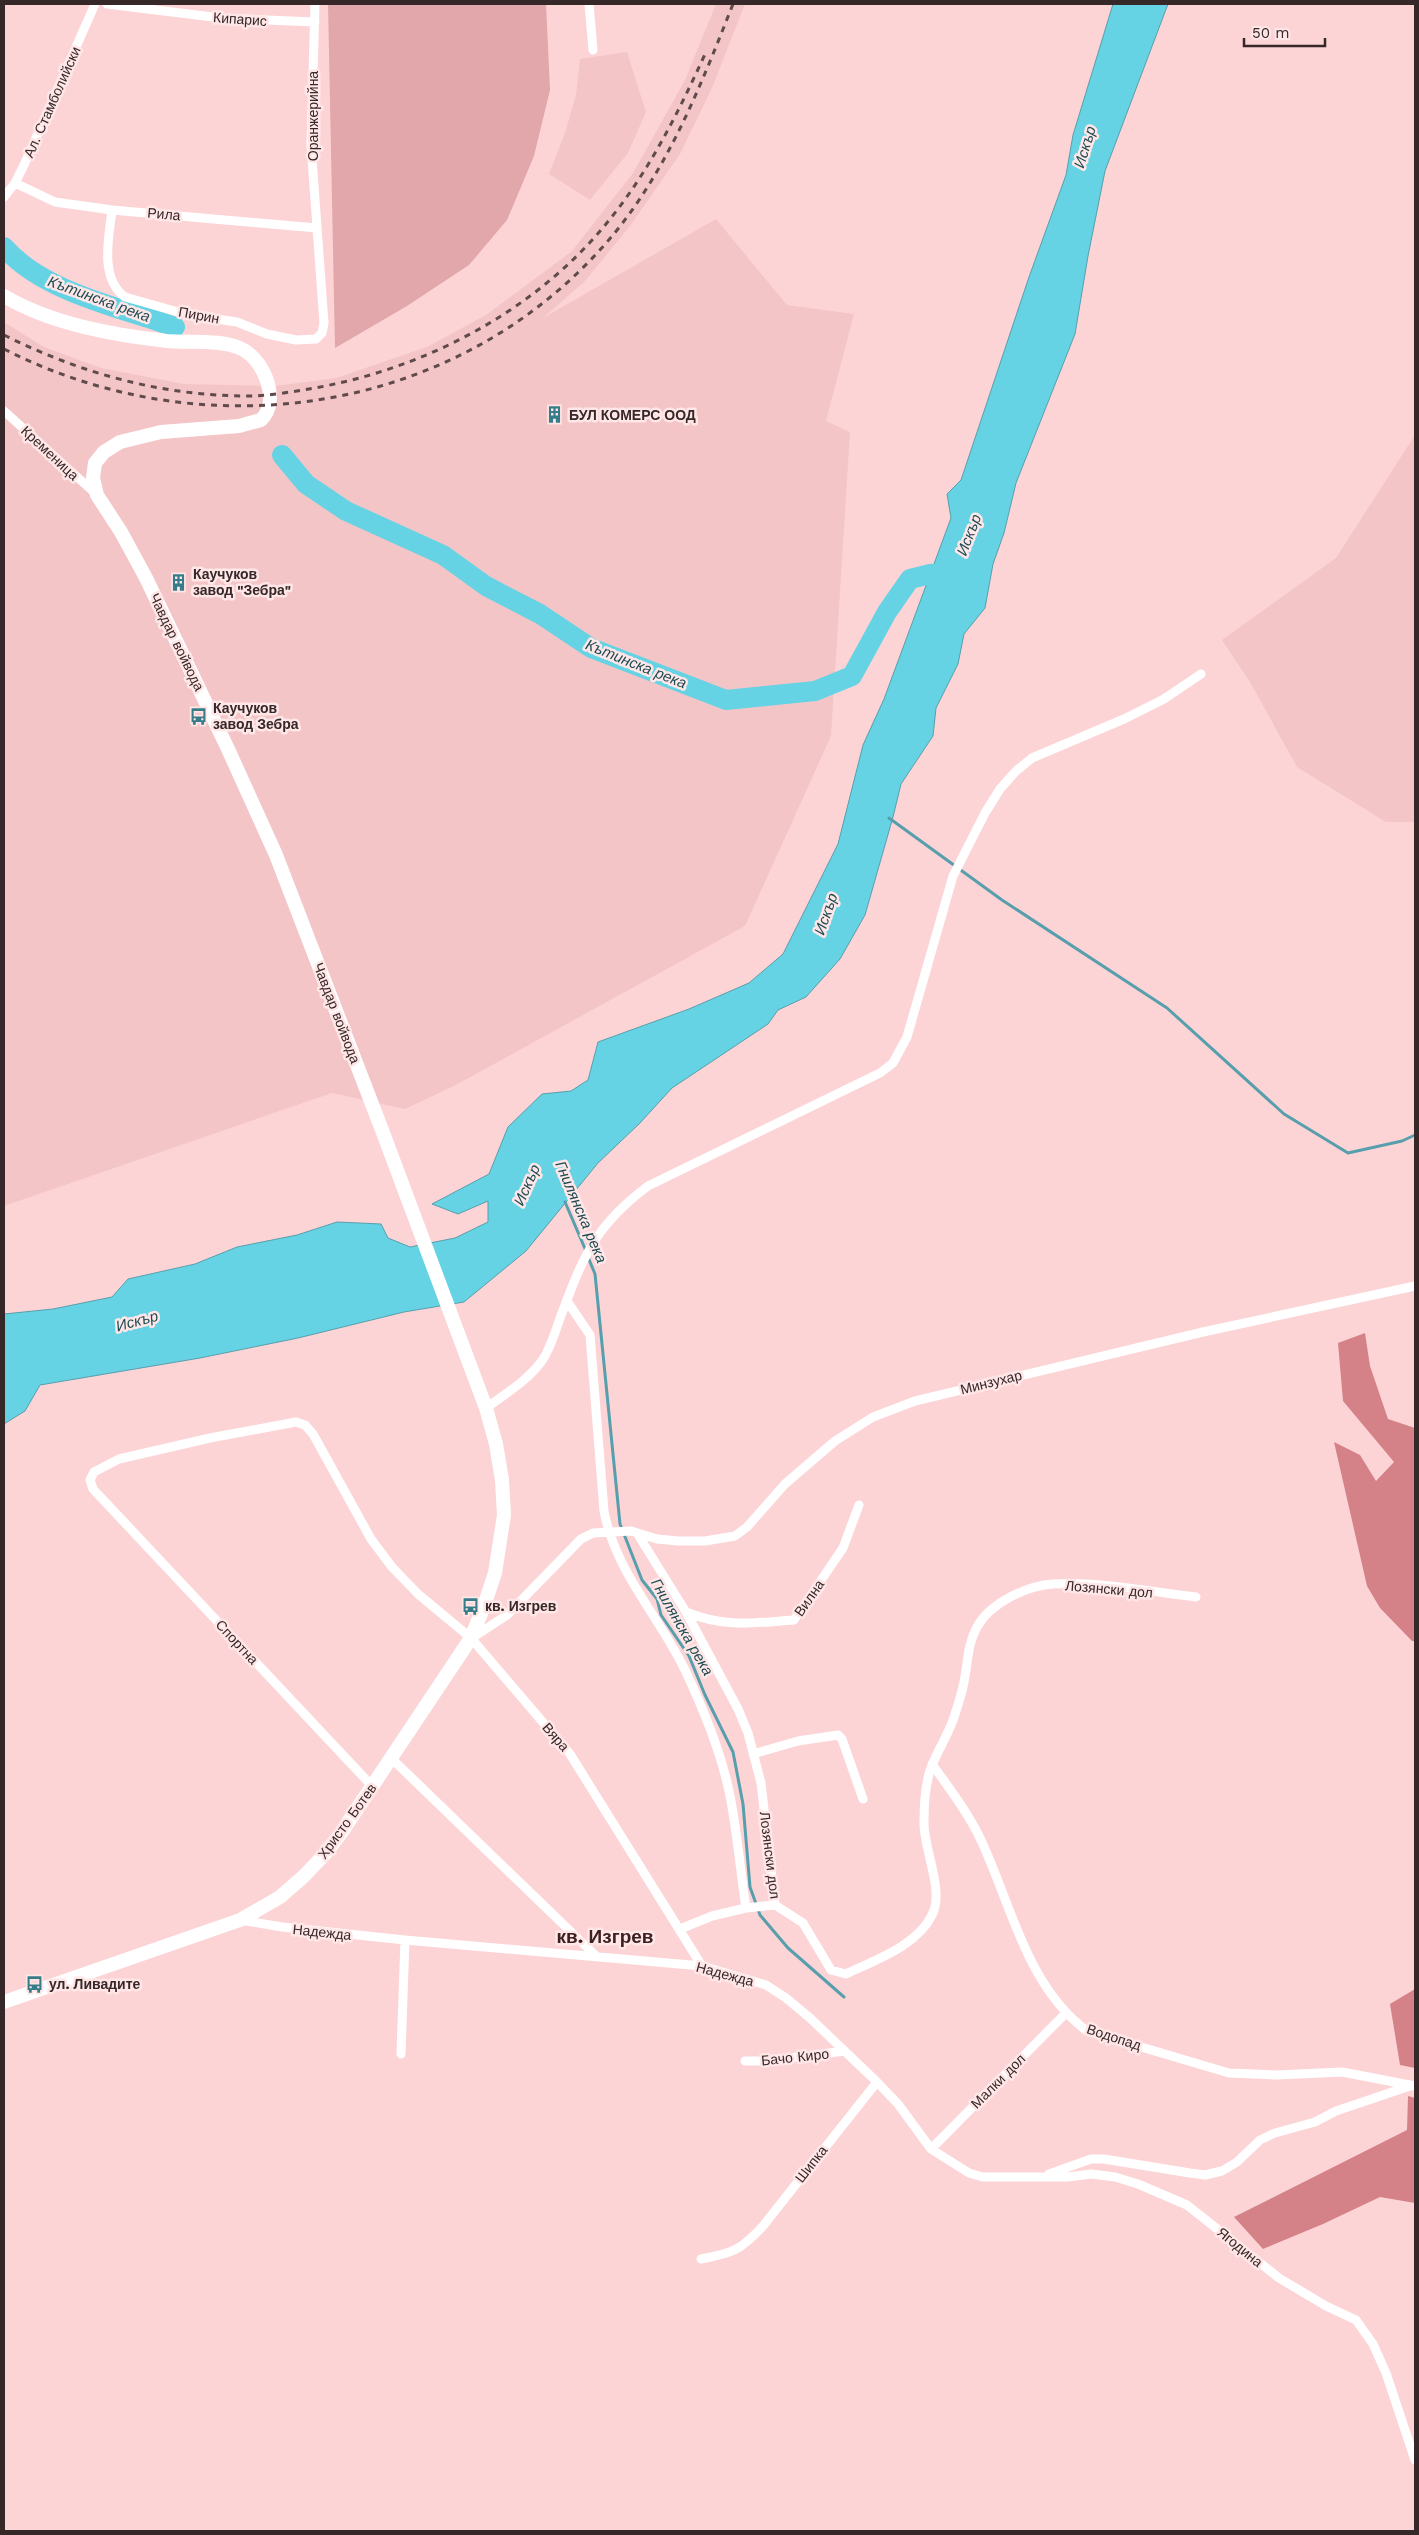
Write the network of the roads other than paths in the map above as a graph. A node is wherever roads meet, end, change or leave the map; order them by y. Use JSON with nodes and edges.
{"nodes":[{"id":1,"x":94,"y":4,"type":"edge"},
{"id":2,"x":107,"y":4,"type":"edge"},
{"id":3,"x":315,"y":4,"type":"edge"},
{"id":4,"x":588,"y":4,"type":"edge"},
{"id":5,"x":315,"y":22,"type":"junction"},
{"id":6,"x":593,"y":50,"type":"dead end"},
{"id":7,"x":15,"y":183,"type":"junction"},
{"id":8,"x":4,"y":197,"type":"edge"},
{"id":9,"x":112,"y":210,"type":"junction"},
{"id":10,"x":317,"y":228,"type":"junction"},
{"id":11,"x":4,"y":296,"type":"edge"},
{"id":12,"x":324,"y":323,"type":"joint"},
{"id":13,"x":4,"y":411,"type":"edge"},
{"id":14,"x":97,"y":495,"type":"junction"},
{"id":15,"x":1201,"y":674,"type":"dead end"},
{"id":16,"x":1415,"y":1286,"type":"edge"},
{"id":17,"x":566,"y":1301,"type":"junction"},
{"id":18,"x":486,"y":1408,"type":"junction"},
{"id":19,"x":860,"y":1505,"type":"dead end"},
{"id":20,"x":611,"y":1532,"type":"junction"},
{"id":21,"x":634,"y":1532,"type":"junction"},
{"id":22,"x":370,"y":1539,"type":"joint"},
{"id":23,"x":1196,"y":1597,"type":"dead end"},
{"id":24,"x":686,"y":1612,"type":"junction"},
{"id":25,"x":471,"y":1638,"type":"junction"},
{"id":26,"x":754,"y":1754,"type":"junction"},
{"id":27,"x":390,"y":1757,"type":"junction"},
{"id":28,"x":932,"y":1764,"type":"junction"},
{"id":29,"x":372,"y":1786,"type":"junction"},
{"id":30,"x":862,"y":1799,"type":"dead end"},
{"id":31,"x":771,"y":1905,"type":"junction"},
{"id":32,"x":749,"y":1907,"type":"junction"},
{"id":33,"x":240,"y":1920,"type":"junction"},
{"id":34,"x":680,"y":1929,"type":"junction"},
{"id":35,"x":405,"y":1940,"type":"junction"},
{"id":36,"x":596,"y":1956,"type":"junction"},
{"id":37,"x":702,"y":1966,"type":"junction"},
{"id":38,"x":4,"y":2002,"type":"edge"},
{"id":39,"x":1066,"y":2013,"type":"junction"},
{"id":40,"x":844,"y":2051,"type":"junction"},
{"id":41,"x":401,"y":2054,"type":"dead end"},
{"id":42,"x":745,"y":2061,"type":"dead end"},
{"id":43,"x":877,"y":2082,"type":"junction"},
{"id":44,"x":1413,"y":2086,"type":"edge"},
{"id":45,"x":931,"y":2149,"type":"junction"},
{"id":46,"x":969,"y":2173,"type":"joint"},
{"id":47,"x":1038,"y":2177,"type":"junction"},
{"id":48,"x":701,"y":2258,"type":"dead end"},
{"id":49,"x":1415,"y":2460,"type":"edge"}],
"edges":[{"from":1,"to":7,"type":"street","name":"Ал. Стамболийски"},
{"from":2,"to":5,"type":"street","name":"Кипарис"},
{"from":3,"to":5,"type":"street","name":"Оранжерийна"},
{"from":4,"to":6,"type":"street"},
{"from":5,"to":10,"type":"street","name":"Оранжерийна"},
{"from":7,"to":8,"type":"street","name":"Ал. Стамболийски"},
{"from":7,"to":9,"type":"street","name":"Рила"},
{"from":9,"to":10,"type":"street","name":"Рила"},
{"from":9,"to":12,"type":"street","name":"Пирин"},
{"from":10,"to":12,"type":"street","name":"Оранжерийна"},
{"from":11,"to":14,"type":"street","name":"Чавдар войвода"},
{"from":13,"to":14,"type":"street","name":"Кременица"},
{"from":14,"to":18,"type":"street","name":"Чавдар войвода"},
{"from":15,"to":17,"type":"street"},
{"from":16,"to":21,"type":"street","name":"Минзухар"},
{"from":17,"to":18,"type":"street"},
{"from":17,"to":20,"type":"street"},
{"from":18,"to":25,"type":"street"},
{"from":19,"to":24,"type":"street","name":"Вилна"},
{"from":20,"to":21,"type":"street","name":"Минзухар"},
{"from":20,"to":25,"type":"street","name":"Христо Ботев"},
{"from":20,"to":32,"type":"street"},
{"from":21,"to":24,"type":"street","name":"Лозянски дол"},
{"from":22,"to":25,"type":"street","name":"Вяра"},
{"from":22,"to":29,"type":"street","name":"Спортна"},
{"from":23,"to":28,"type":"street","name":"Лозянски дол"},
{"from":24,"to":26,"type":"street","name":"Лозянски дол"},
{"from":25,"to":27,"type":"street","name":"Христо Ботев"},
{"from":25,"to":34,"type":"street","name":"Вяра"},
{"from":26,"to":30,"type":"street"},
{"from":26,"to":31,"type":"street","name":"Лозянски дол"},
{"from":27,"to":29,"type":"street","name":"Христо Ботев"},
{"from":27,"to":36,"type":"street"},
{"from":28,"to":31,"type":"street","name":"Лозянски дол"},
{"from":28,"to":39,"type":"street","name":"Водопад"},
{"from":29,"to":33,"type":"street","name":"Христо Ботев"},
{"from":31,"to":32,"type":"street"},
{"from":32,"to":34,"type":"street"},
{"from":33,"to":35,"type":"street","name":"Надежда"},
{"from":33,"to":38,"type":"street","name":"Христо Ботев"},
{"from":34,"to":37,"type":"street","name":"Вяра"},
{"from":35,"to":36,"type":"street","name":"Надежда"},
{"from":35,"to":41,"type":"street"},
{"from":36,"to":37,"type":"street","name":"Надежда"},
{"from":37,"to":40,"type":"street","name":"Надежда"},
{"from":39,"to":44,"type":"street","name":"Водопад"},
{"from":39,"to":45,"type":"street","name":"Малки дол"},
{"from":40,"to":42,"type":"street","name":"Бачо Киро"},
{"from":40,"to":43,"type":"street","name":"Надежда"},
{"from":43,"to":45,"type":"street","name":"Надежда"},
{"from":43,"to":48,"type":"street","name":"Шипка"},
{"from":44,"to":47,"type":"street"},
{"from":45,"to":46,"type":"street","name":"Надежда"},
{"from":46,"to":47,"type":"street","name":"Ягодина"},
{"from":47,"to":49,"type":"street","name":"Ягодина"}]}
